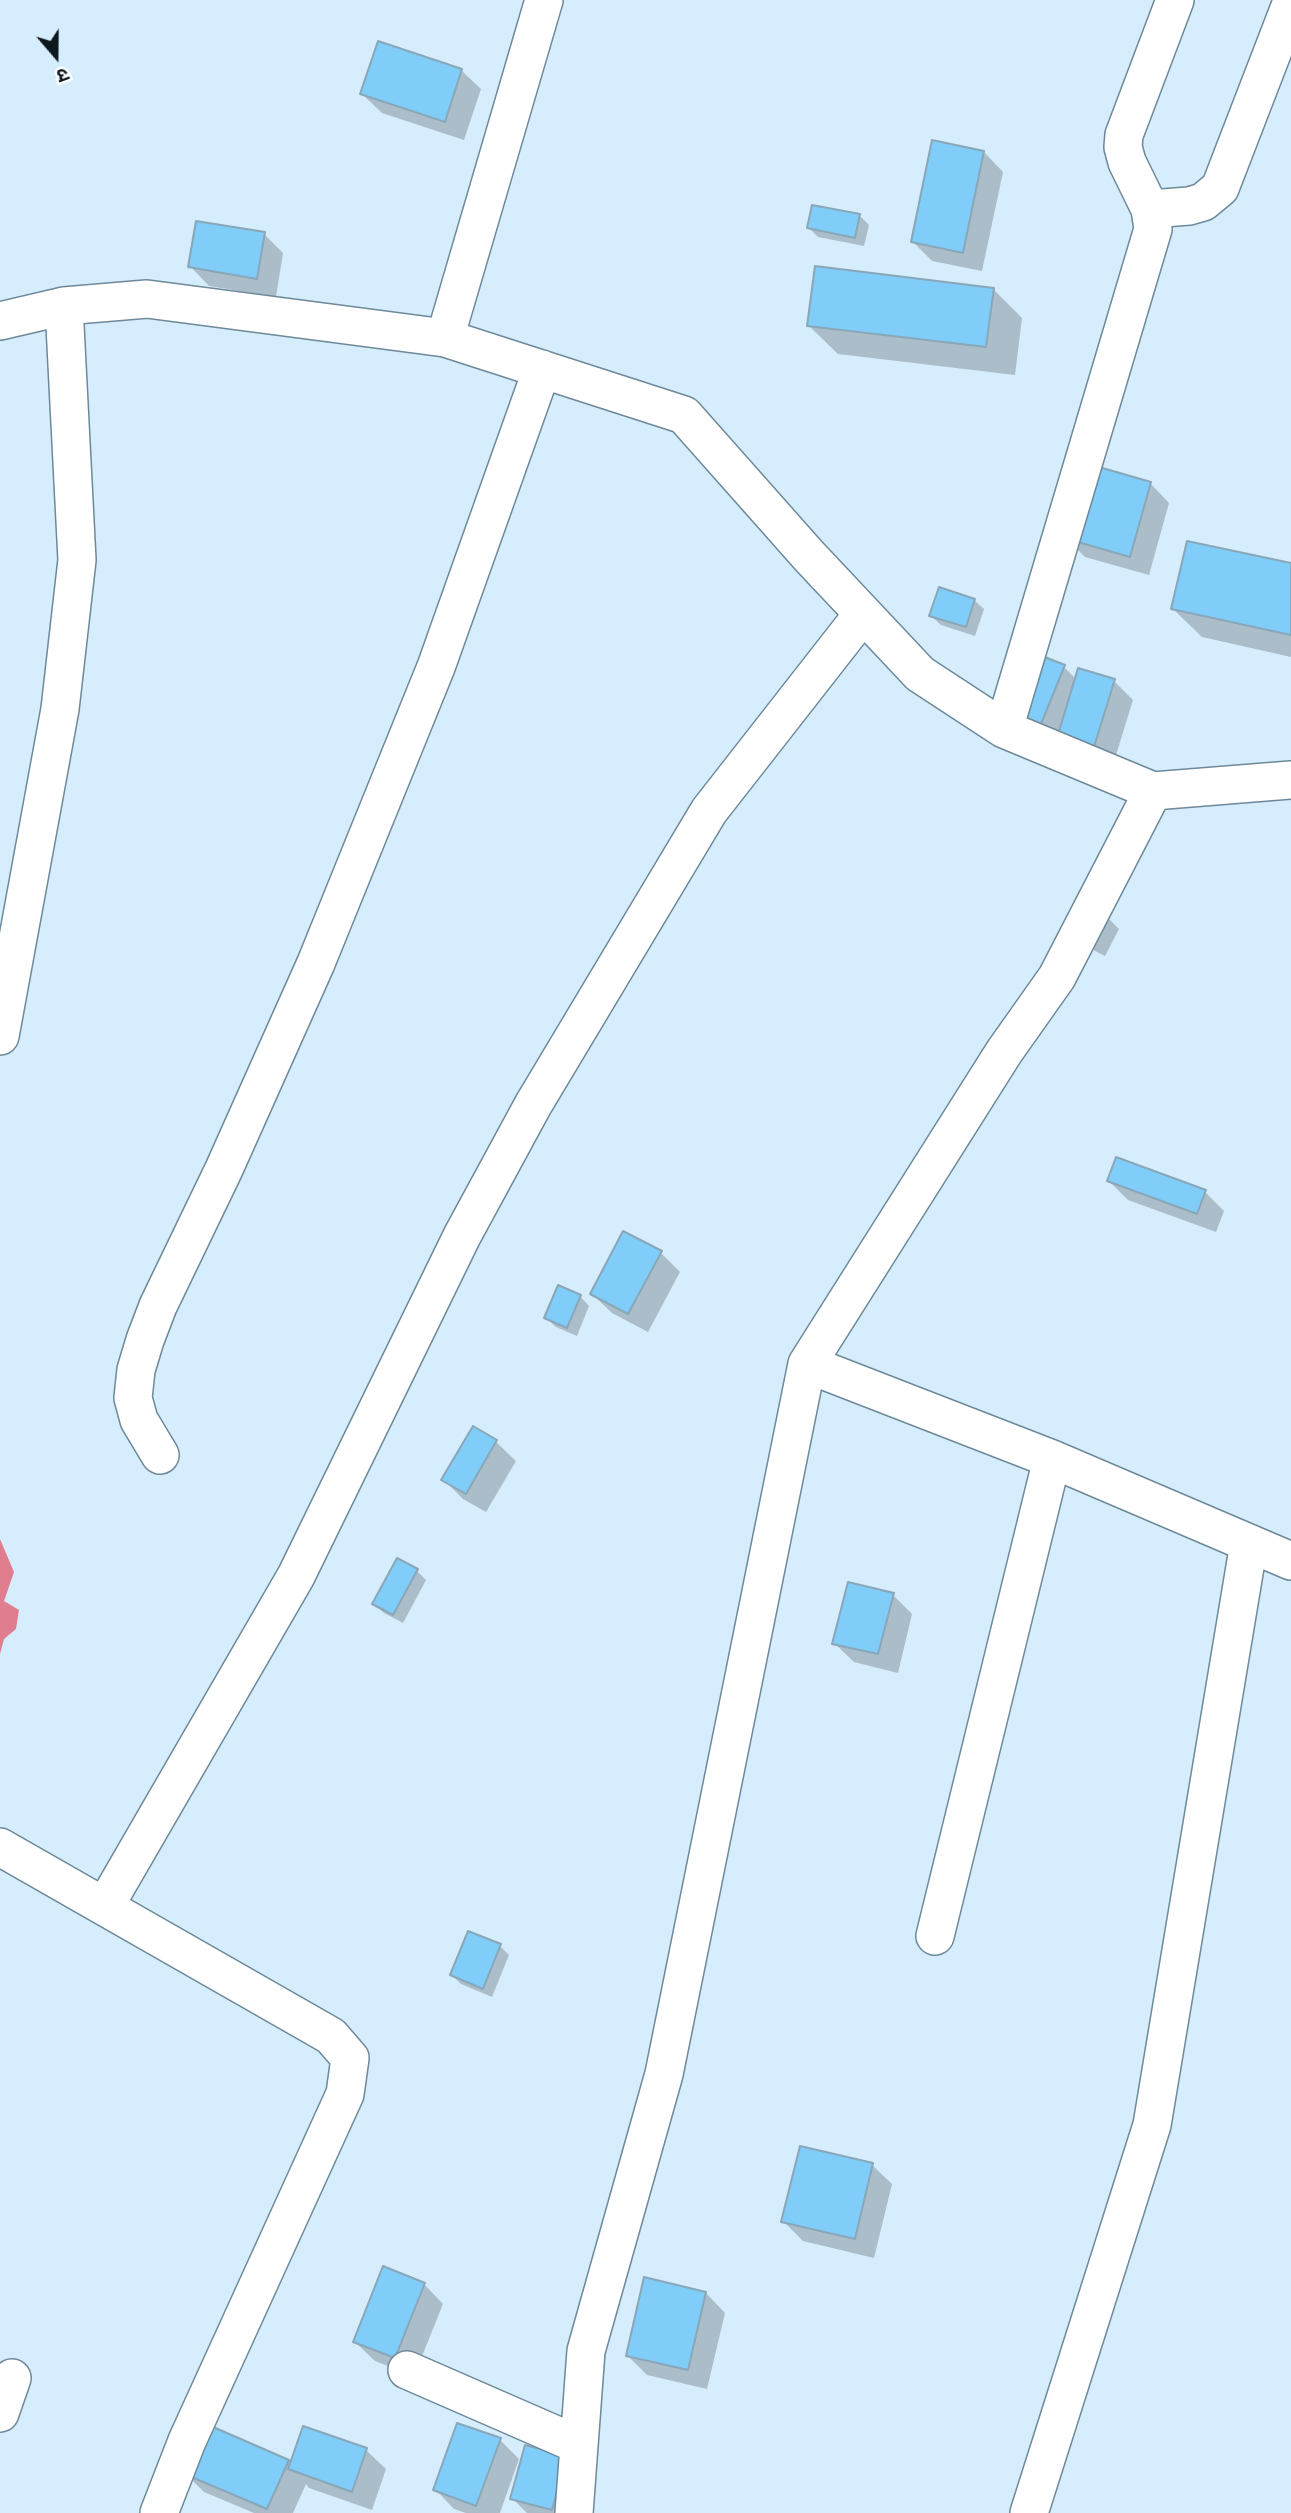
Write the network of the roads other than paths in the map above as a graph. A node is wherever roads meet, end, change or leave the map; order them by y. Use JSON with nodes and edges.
{"nodes":[{"id":1,"x":544,"y":0,"type":"edge"},
{"id":2,"x":1175,"y":0,"type":"edge"},
{"id":3,"x":1291,"y":4,"type":"edge"},
{"id":4,"x":1150,"y":209,"type":"junction"},
{"id":5,"x":64,"y":306,"type":"junction"},
{"id":6,"x":0,"y":321,"type":"edge"},
{"id":7,"x":445,"y":338,"type":"junction"},
{"id":8,"x":542,"y":369,"type":"junction"},
{"id":9,"x":863,"y":614,"type":"junction"},
{"id":10,"x":1004,"y":729,"type":"junction"},
{"id":11,"x":1291,"y":780,"type":"edge"},
{"id":12,"x":1153,"y":791,"type":"junction"},
{"id":13,"x":0,"y":1036,"type":"edge"},
{"id":14,"x":807,"y":1364,"type":"junction"},
{"id":15,"x":160,"y":1455,"type":"dead end"},
{"id":16,"x":1052,"y":1459,"type":"junction"},
{"id":17,"x":1249,"y":1543,"type":"junction"},
{"id":18,"x":1291,"y":1561,"type":"edge"},
{"id":19,"x":0,"y":1847,"type":"edge"},
{"id":20,"x":105,"y":1906,"type":"junction"},
{"id":21,"x":934,"y":1936,"type":"dead end"},
{"id":22,"x":407,"y":2370,"type":"dead end"},
{"id":23,"x":12,"y":2378,"type":"dead end"},
{"id":24,"x":0,"y":2413,"type":"edge"},
{"id":25,"x":579,"y":2445,"type":"junction"},
{"id":26,"x":159,"y":2513,"type":"edge"},
{"id":27,"x":574,"y":2513,"type":"edge"},
{"id":28,"x":1029,"y":2513,"type":"edge"}],
"edges":[{"from":1,"to":7,"type":"street"},
{"from":2,"to":4,"type":"street"},
{"from":3,"to":4,"type":"street"},
{"from":4,"to":10,"type":"street"},
{"from":5,"to":6,"type":"street"},
{"from":5,"to":7,"type":"street"},
{"from":5,"to":13,"type":"street"},
{"from":7,"to":8,"type":"street"},
{"from":8,"to":9,"type":"street"},
{"from":8,"to":15,"type":"street"},
{"from":9,"to":10,"type":"street"},
{"from":9,"to":20,"type":"street"},
{"from":10,"to":12,"type":"street"},
{"from":11,"to":12,"type":"street"},
{"from":12,"to":14,"type":"street"},
{"from":14,"to":16,"type":"street"},
{"from":14,"to":25,"type":"street"},
{"from":16,"to":17,"type":"street"},
{"from":16,"to":21,"type":"street"},
{"from":17,"to":18,"type":"street"},
{"from":17,"to":28,"type":"street"},
{"from":19,"to":20,"type":"street"},
{"from":20,"to":26,"type":"street"},
{"from":22,"to":25,"type":"street"},
{"from":23,"to":24,"type":"street"},
{"from":25,"to":27,"type":"street"}]}
